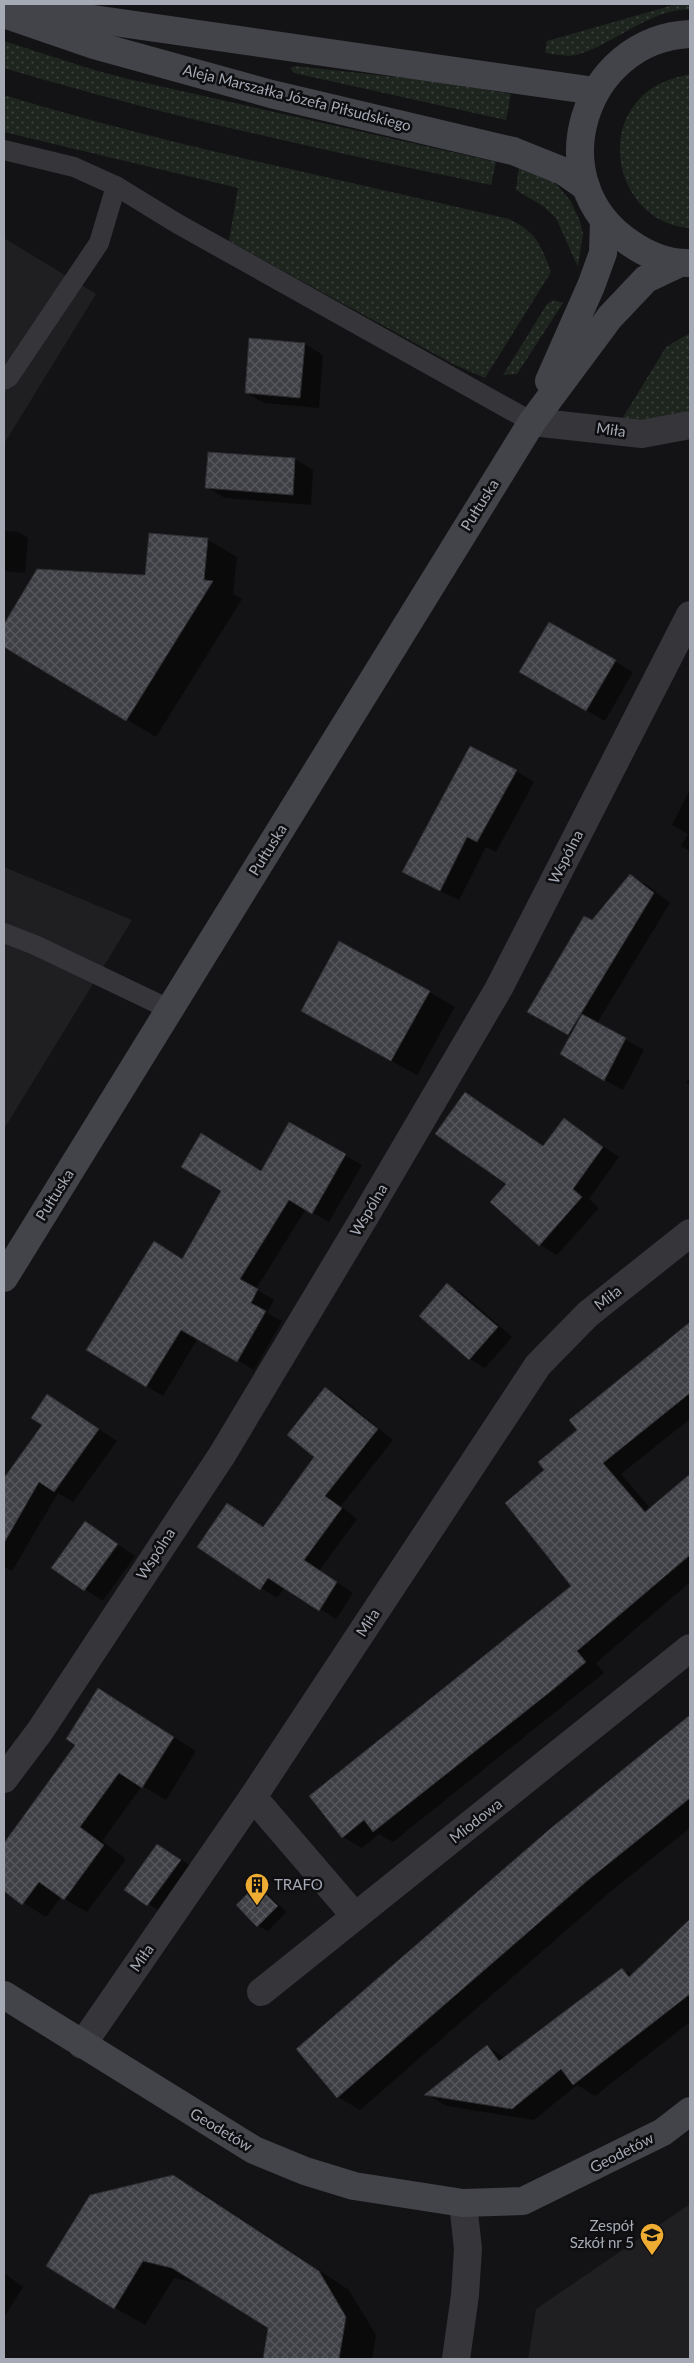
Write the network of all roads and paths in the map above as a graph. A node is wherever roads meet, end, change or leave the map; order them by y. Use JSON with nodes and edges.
{"nodes":[{"id":1,"x":4,"y":6,"type":"edge"},
{"id":2,"x":4,"y":14,"type":"edge"},
{"id":3,"x":690,"y":34,"type":"edge"},
{"id":4,"x":595,"y":90,"type":"junction"},
{"id":5,"x":4,"y":150,"type":"edge"},
{"id":6,"x":116,"y":186,"type":"junction"},
{"id":7,"x":586,"y":187,"type":"junction"},
{"id":8,"x":604,"y":220,"type":"junction"},
{"id":9,"x":685,"y":263,"type":"edge"},
{"id":10,"x":4,"y":380,"type":"edge"},
{"id":11,"x":532,"y":422,"type":"junction"},
{"id":12,"x":690,"y":425,"type":"edge"},
{"id":13,"x":690,"y":615,"type":"edge"},
{"id":14,"x":4,"y":933,"type":"edge"},
{"id":15,"x":169,"y":1009,"type":"junction"},
{"id":16,"x":690,"y":1233,"type":"edge"},
{"id":17,"x":4,"y":1278,"type":"edge"},
{"id":18,"x":690,"y":1648,"type":"edge"},
{"id":19,"x":4,"y":1779,"type":"edge"},
{"id":20,"x":253,"y":1798,"type":"junction"},
{"id":21,"x":355,"y":1916,"type":"junction"},
{"id":22,"x":261,"y":1992,"type":"dead end"},
{"id":23,"x":4,"y":1995,"type":"edge"},
{"id":24,"x":82,"y":2045,"type":"junction"},
{"id":25,"x":690,"y":2111,"type":"edge"},
{"id":26,"x":464,"y":2203,"type":"junction"},
{"id":27,"x":456,"y":2359,"type":"edge"}],
"edges":[{"from":1,"to":4,"type":"main road"},
{"from":2,"to":7,"type":"main road","name":"Aleja Marszałka Józefa Piłsudskiego"},
{"from":3,"to":4,"type":"main road"},
{"from":4,"to":7,"type":"main road"},
{"from":5,"to":6,"type":"lane"},
{"from":6,"to":10,"type":"lane"},
{"from":6,"to":11,"type":"lane"},
{"from":7,"to":8,"type":"main road"},
{"from":8,"to":9,"type":"main road"},
{"from":8,"to":11,"type":"main road","name":"Pułtuska"},
{"from":9,"to":11,"type":"main road","name":"Pułtuska"},
{"from":11,"to":12,"type":"street","name":"Miła"},
{"from":11,"to":15,"type":"main road","name":"Pułtuska"},
{"from":13,"to":19,"type":"street","name":"Wspólna"},
{"from":14,"to":15,"type":"lane"},
{"from":15,"to":17,"type":"main road","name":"Pułtuska"},
{"from":16,"to":20,"type":"street","name":"Miła"},
{"from":18,"to":21,"type":"street","name":"Miodowa"},
{"from":20,"to":21,"type":"street"},
{"from":20,"to":24,"type":"street","name":"Miła"},
{"from":21,"to":22,"type":"street","name":"Miodowa"},
{"from":23,"to":24,"type":"main road","name":"Geodetów"},
{"from":24,"to":26,"type":"main road","name":"Geodetów"},
{"from":25,"to":26,"type":"main road","name":"Geodetów"},
{"from":26,"to":27,"type":"street"}]}
